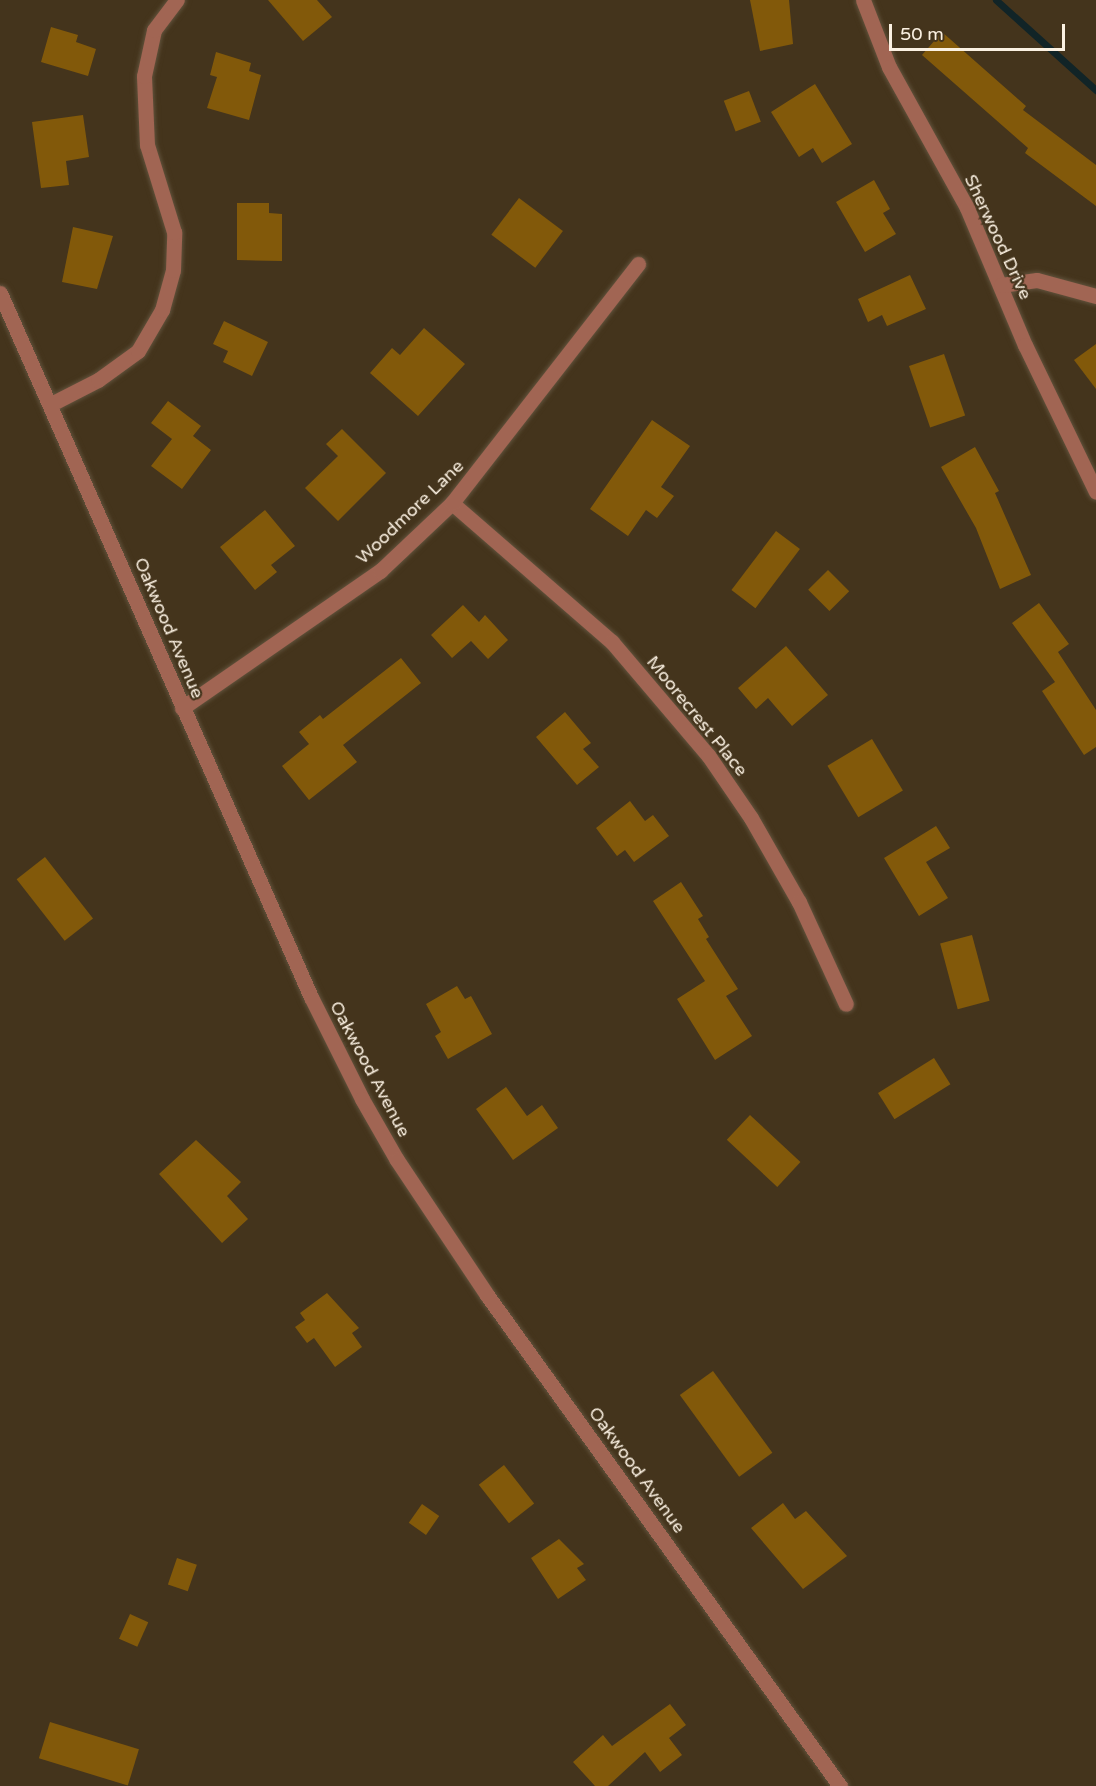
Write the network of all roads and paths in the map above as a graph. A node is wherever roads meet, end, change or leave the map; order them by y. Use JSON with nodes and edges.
{"nodes":[{"id":1,"x":177,"y":0,"type":"edge"},
{"id":2,"x":863,"y":0,"type":"edge"},
{"id":3,"x":638,"y":264,"type":"dead end"},
{"id":4,"x":1001,"y":285,"type":"junction"},
{"id":5,"x":0,"y":293,"type":"edge"},
{"id":6,"x":1096,"y":296,"type":"edge"},
{"id":7,"x":51,"y":404,"type":"junction"},
{"id":8,"x":1096,"y":492,"type":"edge"},
{"id":9,"x":452,"y":503,"type":"junction"},
{"id":10,"x":182,"y":708,"type":"junction"},
{"id":11,"x":846,"y":1004,"type":"dead end"},
{"id":12,"x":840,"y":1786,"type":"edge"}],
"edges":[{"from":1,"to":7,"type":"street"},
{"from":2,"to":4,"type":"street","name":"Sherwood Drive"},
{"from":3,"to":9,"type":"street","name":"Woodmore Lane"},
{"from":4,"to":6,"type":"street"},
{"from":4,"to":8,"type":"street","name":"Sherwood Drive"},
{"from":5,"to":7,"type":"street","name":"Oakwood Avenue"},
{"from":7,"to":10,"type":"street","name":"Oakwood Avenue"},
{"from":9,"to":10,"type":"street","name":"Woodmore Lane"},
{"from":9,"to":11,"type":"street","name":"Moorecrest Place"},
{"from":10,"to":12,"type":"street","name":"Oakwood Avenue"}]}
